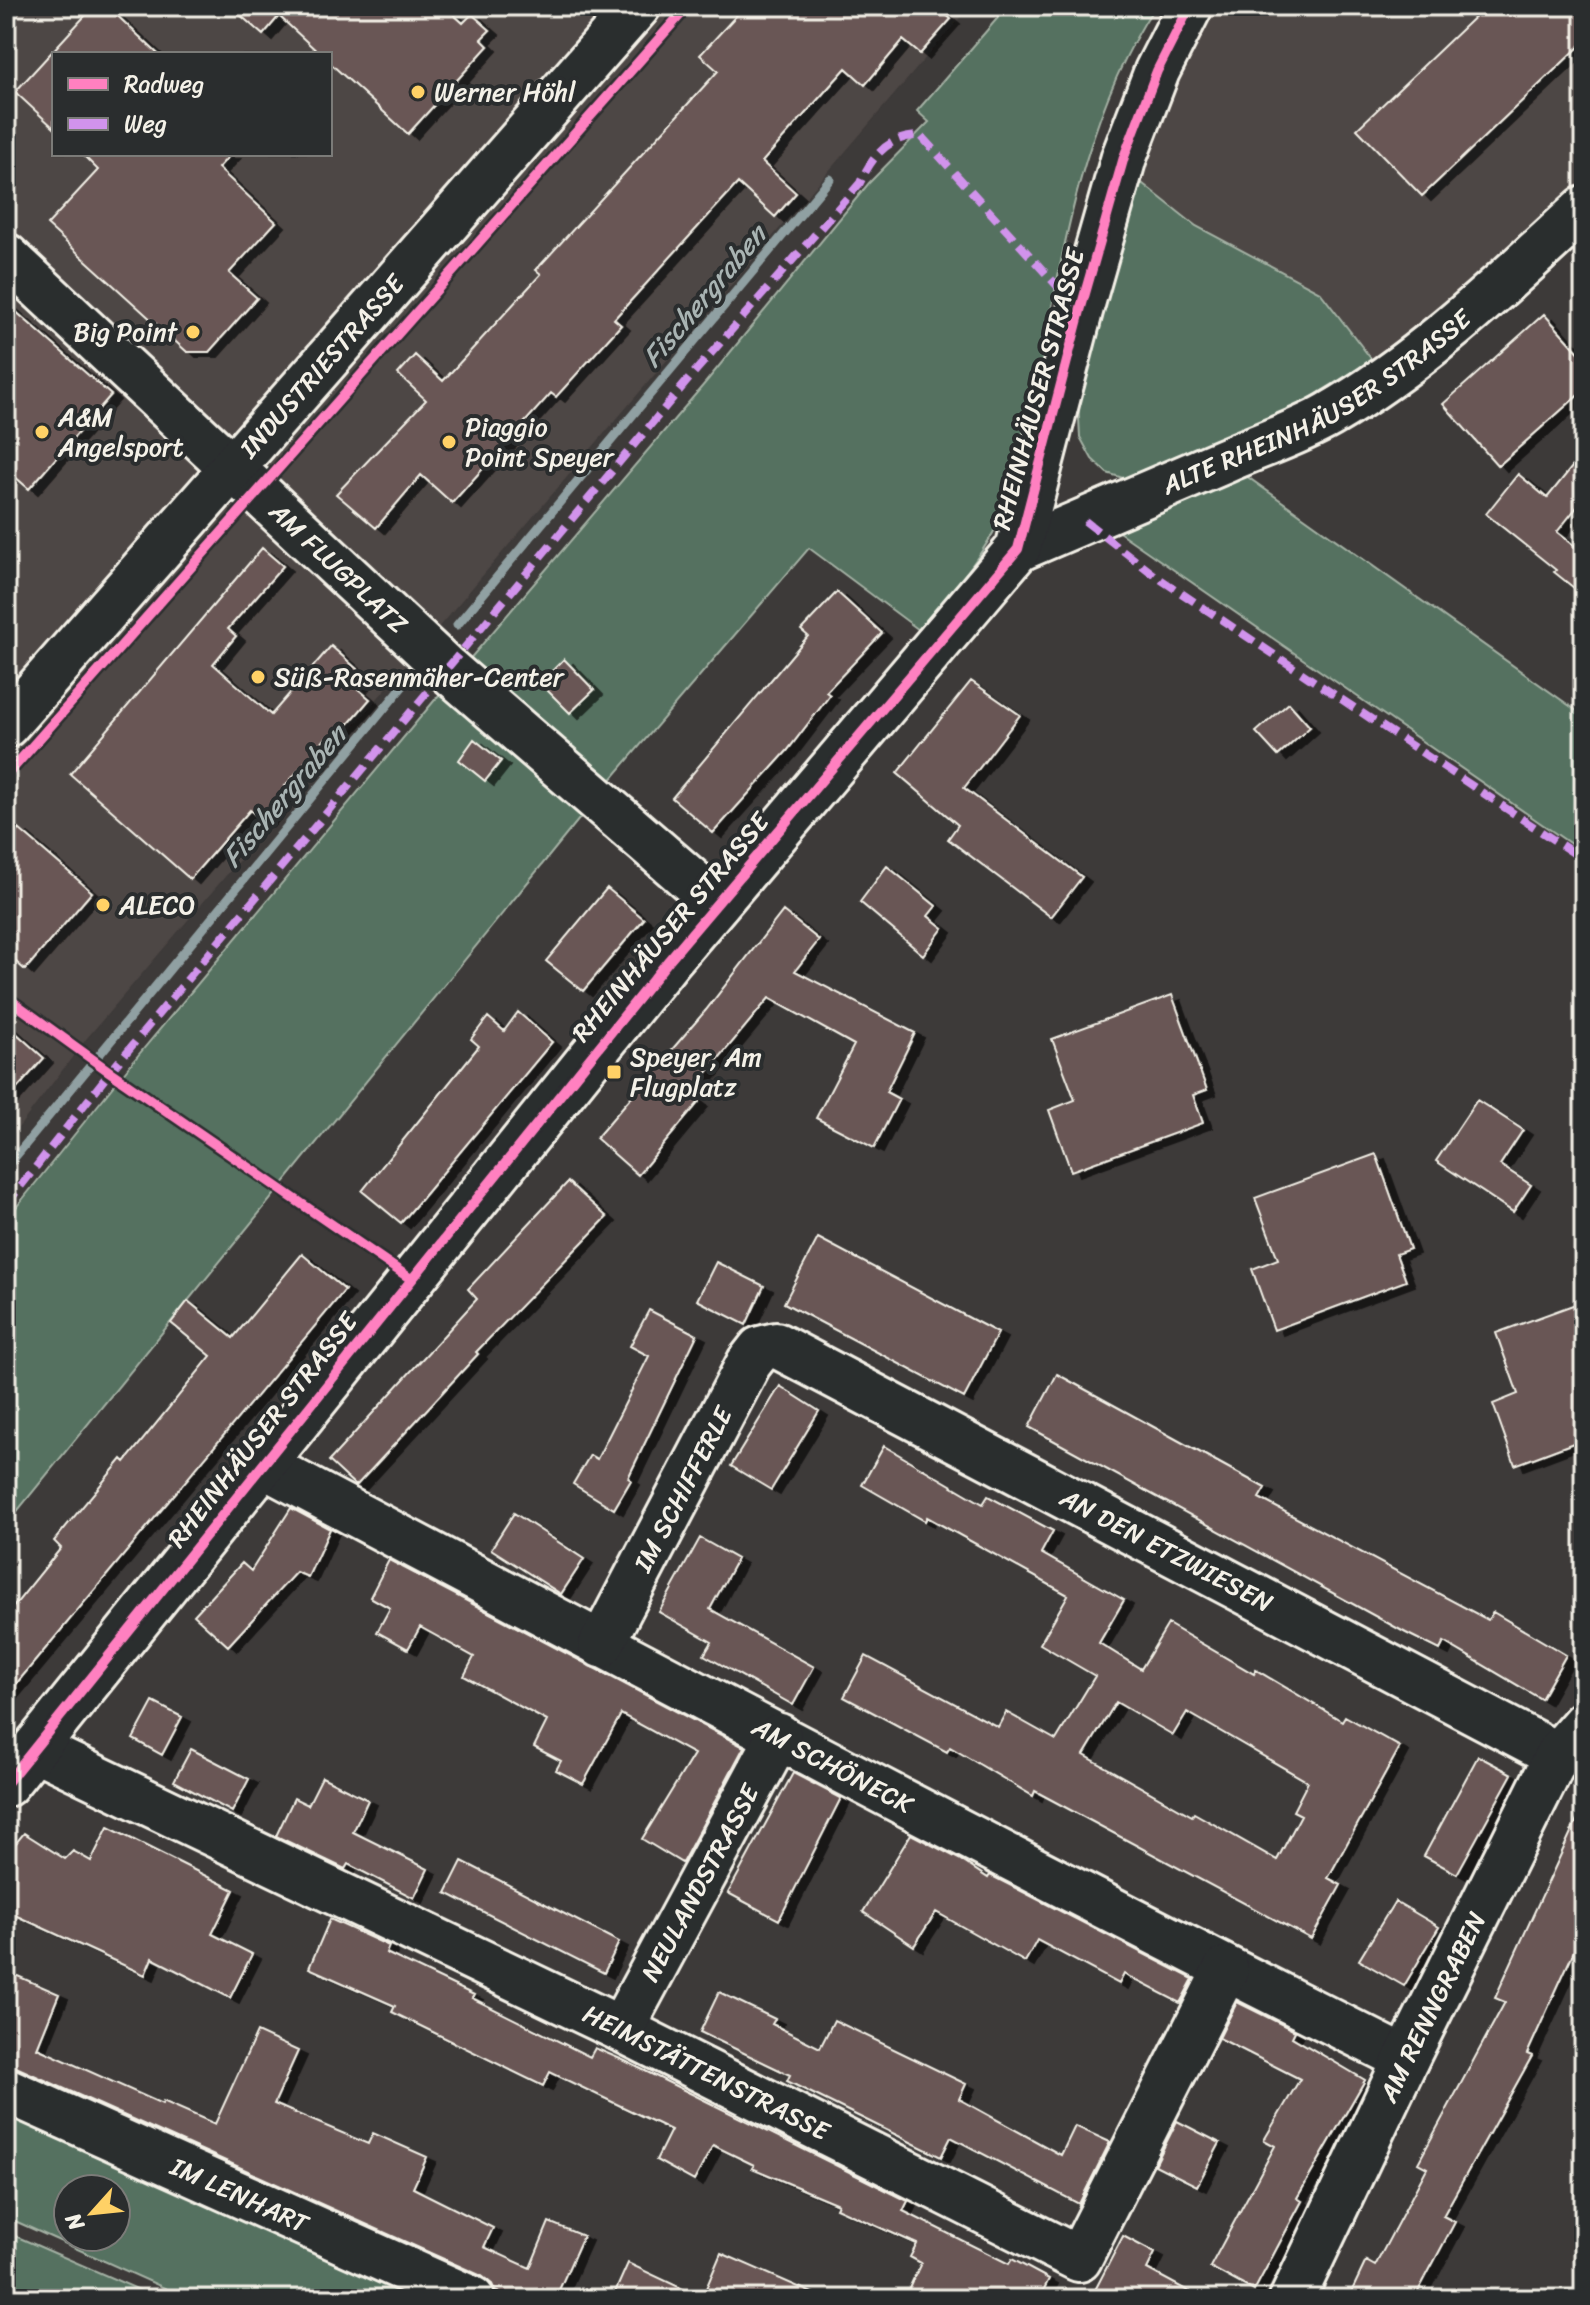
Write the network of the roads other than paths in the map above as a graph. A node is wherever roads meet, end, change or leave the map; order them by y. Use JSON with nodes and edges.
{"nodes":[{"id":1,"x":638,"y":6,"type":"edge"},
{"id":2,"x":1190,"y":6,"type":"edge"},
{"id":3,"x":1584,"y":209,"type":"edge"},
{"id":4,"x":6,"y":256,"type":"edge"},
{"id":5,"x":232,"y":467,"type":"junction"},
{"id":6,"x":1018,"y":549,"type":"junction"},
{"id":7,"x":6,"y":725,"type":"edge"},
{"id":8,"x":717,"y":903,"type":"junction"},
{"id":9,"x":776,"y":1345,"type":"joint"},
{"id":10,"x":263,"y":1465,"type":"junction"},
{"id":11,"x":601,"y":1645,"type":"junction"},
{"id":12,"x":779,"y":1736,"type":"junction"},
{"id":13,"x":1570,"y":1739,"type":"edge"},
{"id":14,"x":36,"y":1749,"type":"junction"},
{"id":15,"x":6,"y":1784,"type":"edge"},
{"id":16,"x":1226,"y":1969,"type":"junction"},
{"id":17,"x":621,"y":2029,"type":"junction"},
{"id":18,"x":1406,"y":2059,"type":"junction"},
{"id":19,"x":6,"y":2090,"type":"edge"},
{"id":20,"x":472,"y":2299,"type":"edge"},
{"id":21,"x":1292,"y":2299,"type":"edge"}],
"edges":[{"from":1,"to":5,"type":"street","name":"INDUSTRIESTRASSE"},
{"from":2,"to":6,"type":"street","name":"RHEINHÄUSER STRASSE"},
{"from":3,"to":6,"type":"street","name":"ALTE RHEINHÄUSER STRASSE"},
{"from":4,"to":5,"type":"street","name":"AM FLUGPLATZ"},
{"from":5,"to":7,"type":"street","name":"INDUSTRIESTRASSE"},
{"from":5,"to":8,"type":"street","name":"AM FLUGPLATZ"},
{"from":6,"to":8,"type":"street","name":"RHEINHÄUSER STRASSE"},
{"from":8,"to":10,"type":"street","name":"RHEINHÄUSER STRASSE"},
{"from":9,"to":11,"type":"street","name":"IM SCHIFFERLE"},
{"from":9,"to":13,"type":"street","name":"AN DEN ETZWIESEN"},
{"from":10,"to":11,"type":"street","name":"AM SCHÖNECK"},
{"from":10,"to":14,"type":"street","name":"RHEINHÄUSER STRASSE"},
{"from":11,"to":12,"type":"street","name":"AM SCHÖNECK"},
{"from":12,"to":16,"type":"street","name":"AM SCHÖNECK"},
{"from":12,"to":17,"type":"street","name":"NEULANDSTRASSE"},
{"from":13,"to":18,"type":"street","name":"AM RENNGRABEN"},
{"from":14,"to":15,"type":"street","name":"RHEINHÄUSER STRASSE"},
{"from":14,"to":17,"type":"street","name":"HEIMSTÄTTENSTRASSE"},
{"from":16,"to":17,"type":"street","name":"HEIMSTÄTTENSTRASSE"},
{"from":16,"to":18,"type":"street","name":"AM SCHÖNECK"},
{"from":18,"to":21,"type":"street","name":"AM RENNGRABEN"},
{"from":19,"to":20,"type":"street","name":"IM LENHART"}]}
